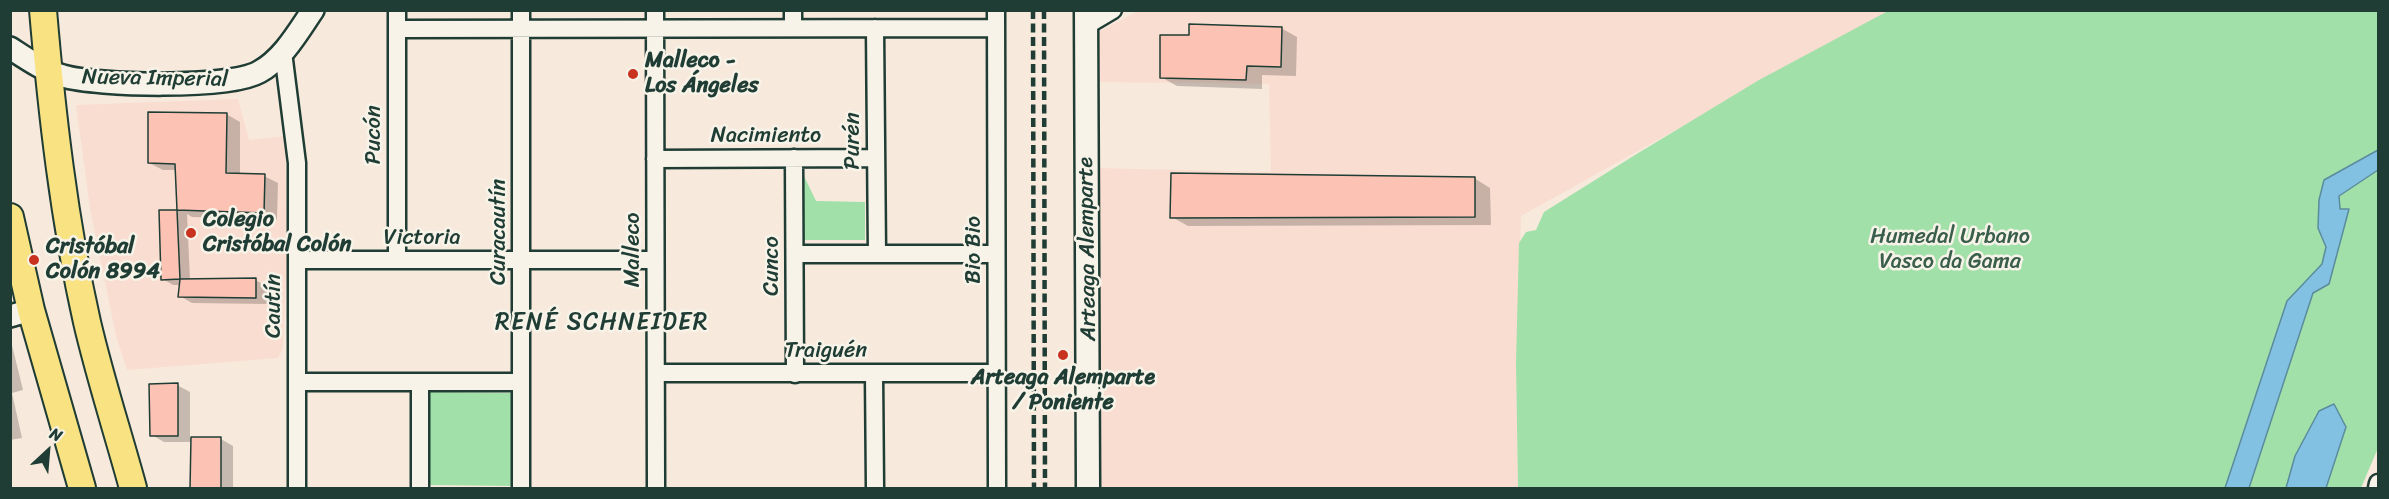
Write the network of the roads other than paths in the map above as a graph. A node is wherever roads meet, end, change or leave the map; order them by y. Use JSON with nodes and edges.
{"nodes":[{"id":1,"x":43,"y":10,"type":"edge"},
{"id":2,"x":313,"y":10,"type":"edge"},
{"id":3,"x":397,"y":10,"type":"edge"},
{"id":4,"x":521,"y":10,"type":"edge"},
{"id":5,"x":655,"y":10,"type":"edge"},
{"id":6,"x":793,"y":10,"type":"edge"},
{"id":7,"x":996,"y":10,"type":"edge"},
{"id":8,"x":1113,"y":10,"type":"edge"},
{"id":9,"x":1086,"y":18,"type":"edge"},
{"id":10,"x":521,"y":28,"type":"junction"},
{"id":11,"x":655,"y":28,"type":"junction"},
{"id":12,"x":794,"y":28,"type":"junction"},
{"id":13,"x":875,"y":28,"type":"junction"},
{"id":14,"x":996,"y":28,"type":"junction"},
{"id":15,"x":397,"y":29,"type":"junction"},
{"id":16,"x":10,"y":48,"type":"edge"},
{"id":17,"x":283,"y":52,"type":"junction"},
{"id":18,"x":48,"y":70,"type":"junction"},
{"id":19,"x":794,"y":158,"type":"junction"},
{"id":20,"x":876,"y":158,"type":"junction"},
{"id":21,"x":655,"y":159,"type":"junction"},
{"id":22,"x":10,"y":217,"type":"edge"},
{"id":23,"x":795,"y":254,"type":"junction"},
{"id":24,"x":877,"y":254,"type":"junction"},
{"id":25,"x":996,"y":254,"type":"junction"},
{"id":26,"x":297,"y":260,"type":"junction"},
{"id":27,"x":397,"y":260,"type":"junction"},
{"id":28,"x":521,"y":260,"type":"junction"},
{"id":29,"x":655,"y":260,"type":"junction"},
{"id":30,"x":21,"y":313,"type":"edge"},
{"id":31,"x":656,"y":373,"type":"junction"},
{"id":32,"x":795,"y":374,"type":"junction"},
{"id":33,"x":874,"y":374,"type":"junction"},
{"id":34,"x":997,"y":374,"type":"junction"},
{"id":35,"x":297,"y":382,"type":"junction"},
{"id":36,"x":420,"y":382,"type":"junction"},
{"id":37,"x":521,"y":382,"type":"junction"},
{"id":38,"x":2379,"y":483,"type":"edge"},
{"id":39,"x":82,"y":489,"type":"edge"},
{"id":40,"x":134,"y":489,"type":"edge"},
{"id":41,"x":297,"y":489,"type":"edge"},
{"id":42,"x":420,"y":489,"type":"edge"},
{"id":43,"x":521,"y":489,"type":"edge"},
{"id":44,"x":656,"y":489,"type":"edge"},
{"id":45,"x":875,"y":489,"type":"edge"},
{"id":46,"x":997,"y":489,"type":"edge"},
{"id":47,"x":1088,"y":489,"type":"edge"},
{"id":48,"x":2377,"y":489,"type":"edge"}],
"edges":[{"from":1,"to":18,"type":"main road"},
{"from":2,"to":17,"type":"street","name":"Nueva Imperial"},
{"from":3,"to":15,"type":"street","name":"Pucón"},
{"from":4,"to":10,"type":"street","name":"Curacautín"},
{"from":5,"to":11,"type":"street","name":"Malleco"},
{"from":6,"to":12,"type":"street"},
{"from":7,"to":14,"type":"street","name":"Bio Bio"},
{"from":8,"to":9,"type":"street"},
{"from":9,"to":47,"type":"main road","name":"Arteaga Alemparte"},
{"from":10,"to":11,"type":"street"},
{"from":10,"to":15,"type":"street"},
{"from":10,"to":28,"type":"street","name":"Curacautín"},
{"from":11,"to":12,"type":"street"},
{"from":11,"to":21,"type":"street","name":"Malleco"},
{"from":12,"to":13,"type":"street"},
{"from":13,"to":14,"type":"street"},
{"from":13,"to":20,"type":"street","name":"Purén"},
{"from":14,"to":25,"type":"street","name":"Bio Bio"},
{"from":15,"to":27,"type":"street","name":"Pucón"},
{"from":16,"to":18,"type":"street","name":"Nueva Imperial"},
{"from":17,"to":18,"type":"street","name":"Nueva Imperial"},
{"from":17,"to":26,"type":"street","name":"Cautín"},
{"from":18,"to":40,"type":"main road"},
{"from":19,"to":20,"type":"street","name":"Nacimiento"},
{"from":19,"to":21,"type":"street","name":"Nacimiento"},
{"from":19,"to":23,"type":"street","name":"Cunco"},
{"from":20,"to":24,"type":"street","name":"Purén"},
{"from":21,"to":29,"type":"street","name":"Malleco"},
{"from":22,"to":30,"type":"main road"},
{"from":23,"to":24,"type":"street"},
{"from":23,"to":32,"type":"street","name":"Cunco"},
{"from":24,"to":25,"type":"street"},
{"from":25,"to":34,"type":"street","name":"Bio Bio"},
{"from":26,"to":27,"type":"street","name":"Victoria"},
{"from":26,"to":35,"type":"street","name":"Cautín"},
{"from":27,"to":28,"type":"street","name":"Victoria"},
{"from":28,"to":29,"type":"street","name":"Victoria"},
{"from":28,"to":37,"type":"street","name":"Curacautín"},
{"from":29,"to":31,"type":"street","name":"Malleco"},
{"from":30,"to":39,"type":"main road"},
{"from":31,"to":32,"type":"street","name":"Traiguén"},
{"from":31,"to":44,"type":"street","name":"Malleco"},
{"from":32,"to":33,"type":"street","name":"Traiguén"},
{"from":33,"to":34,"type":"street","name":"Traiguén"},
{"from":33,"to":45,"type":"street"},
{"from":34,"to":46,"type":"street","name":"Bio Bio"},
{"from":35,"to":36,"type":"street"},
{"from":35,"to":41,"type":"street","name":"Cautín"},
{"from":36,"to":37,"type":"street"},
{"from":36,"to":42,"type":"street"},
{"from":37,"to":43,"type":"street","name":"Curacautín"},
{"from":38,"to":48,"type":"street"}]}
